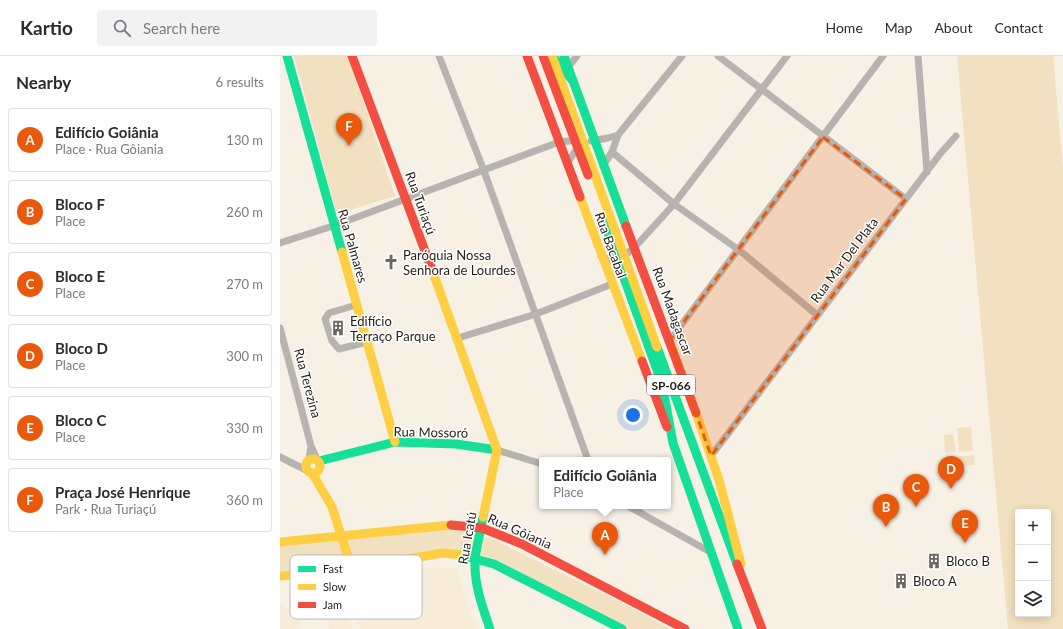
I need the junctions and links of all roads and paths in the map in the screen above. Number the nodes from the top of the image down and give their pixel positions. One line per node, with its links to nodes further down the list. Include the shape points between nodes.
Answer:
1 (287, 56): 31 (street, Rua Palmares)
2 (352, 56): 28 (street, Rua Turiaçú)
3 (439, 56): 26 (street)
4 (527, 56): 21 (street, Rua Bacabal)
5 (542, 56): 22 (street, SP-066)
6 (552, 56): 15 (street); 22 (street, SP-066)
7 (564, 56): 14 (street, Rua Madagascar)
8 (577, 56): 14 (street)
9 (682, 56): 17 (street)
10 (718, 56): 16 (street)
11 (787, 56): 16 (street)
12 (883, 56): 19 (street)
13 (918, 56): 27 (street)
14 (568, 67): 15 (street, Rua Madagascar)
15 (572, 80): 20 (street, Rua Madagascar)
16 (762, 88): 19 (street); 30 (street)
17 (618, 135): 20 (street); 23 (street)
18 (956, 136): 27 (street, Rua Mar Del Plata)
19 (823, 137): 29 (street); 34 (street)
20 (594, 141): 22 (street); 25 (street, Rua Madagascar)
21 (559, 142): 22 (street); 24 (street, Rua Bacabal); 26 (street)
22 (578, 143): 24 (street); 36 (street, SP-066)
23 (612, 152): 25 (street); 30 (street)
24 (567, 164): 35 (street, Rua Bacabal)
25 (603, 166): 33 (street, Rua Madagascar)
26 (484, 171): 28 (street); 39 (street)
27 (927, 172): 29 (street, Rua Mar Del Plata)
28 (406, 198): 31 (street); 42 (street, Rua Turiaçú)
29 (906, 198): 40 (street, Rua Mar Del Plata)
30 (674, 204): 33 (street); 34 (street)
31 (333, 226): 32 (street); 38 (street, Rua Palmares)
32 (280, 243)
33 (635, 247): 36 (street); 43 (street, Rua Madagascar)
34 (739, 250): 40 (street); 43 (street)
35 (601, 256): 36 (street, via 611,260); 37 (street, Rua Bacabal)
36 (621, 257): 46 (street, SP-066, via 662,384); 54 (street, SP-066)
37 (612, 284): 39 (street); 46 (street, Rua Bacabal)
38 (356, 305): 44 (street, Rua Palmares); 44 (street, via 329,313 325,319 332,341 339,349)
39 (536, 314): 42 (street); 50 (street)
40 (817, 315): 48 (street, Rua Mar Del Plata)
41 (280, 328): 52 (street, Rua Terezina, via 311,446)
42 (458, 338): 47 (street, Rua Turiaçú)
43 (670, 340): 48 (street, Rua Madagascar)
44 (367, 342): 45 (street, Rua Palmares)
45 (395, 442): 47 (street, Rua Mossoró, via 456,444); 52 (street, Rua Mossoró)
46 (673, 443): 55 (street, SP-066)
47 (497, 450): 51 (street, Rua Mossoró); 56 (street, Rua Icatú)
48 (711, 456): 65 (street, Rua Madagascar)
49 (280, 457): 52 (street, via 292,464)
50 (587, 457)
51 (539, 463)
52 (313, 465): 57 (street, Rua Terezina)
53 (633, 509): 59 (street)
54 (718, 513): 55 (street); 65 (street, SP-066)
55 (699, 520): 59 (street, SP-066)
56 (482, 528): 57 (street, Rua Gôiania, via 440,525); 62 (street, Rua Icatú); 68 (street, Rua Gôiania, via 522,544)
57 (344, 537): 58 (street, Rua Gôiania); 60 (street, Rua Terezina)
58 (280, 542)
59 (712, 553): 69 (street, SP-066)
60 (348, 555)
61 (422, 557): 62 (street, via 442,553)
62 (475, 558): 66 (street, Rua Icatú, via 474,576 477,593); 67 (street, via 506,570)
63 (290, 575): 64 (street)
64 (280, 576)
65 (744, 580): 70 (street, SP-066)
66 (490, 629)
67 (622, 629)
68 (684, 629)
69 (738, 629)
70 (762, 629)

